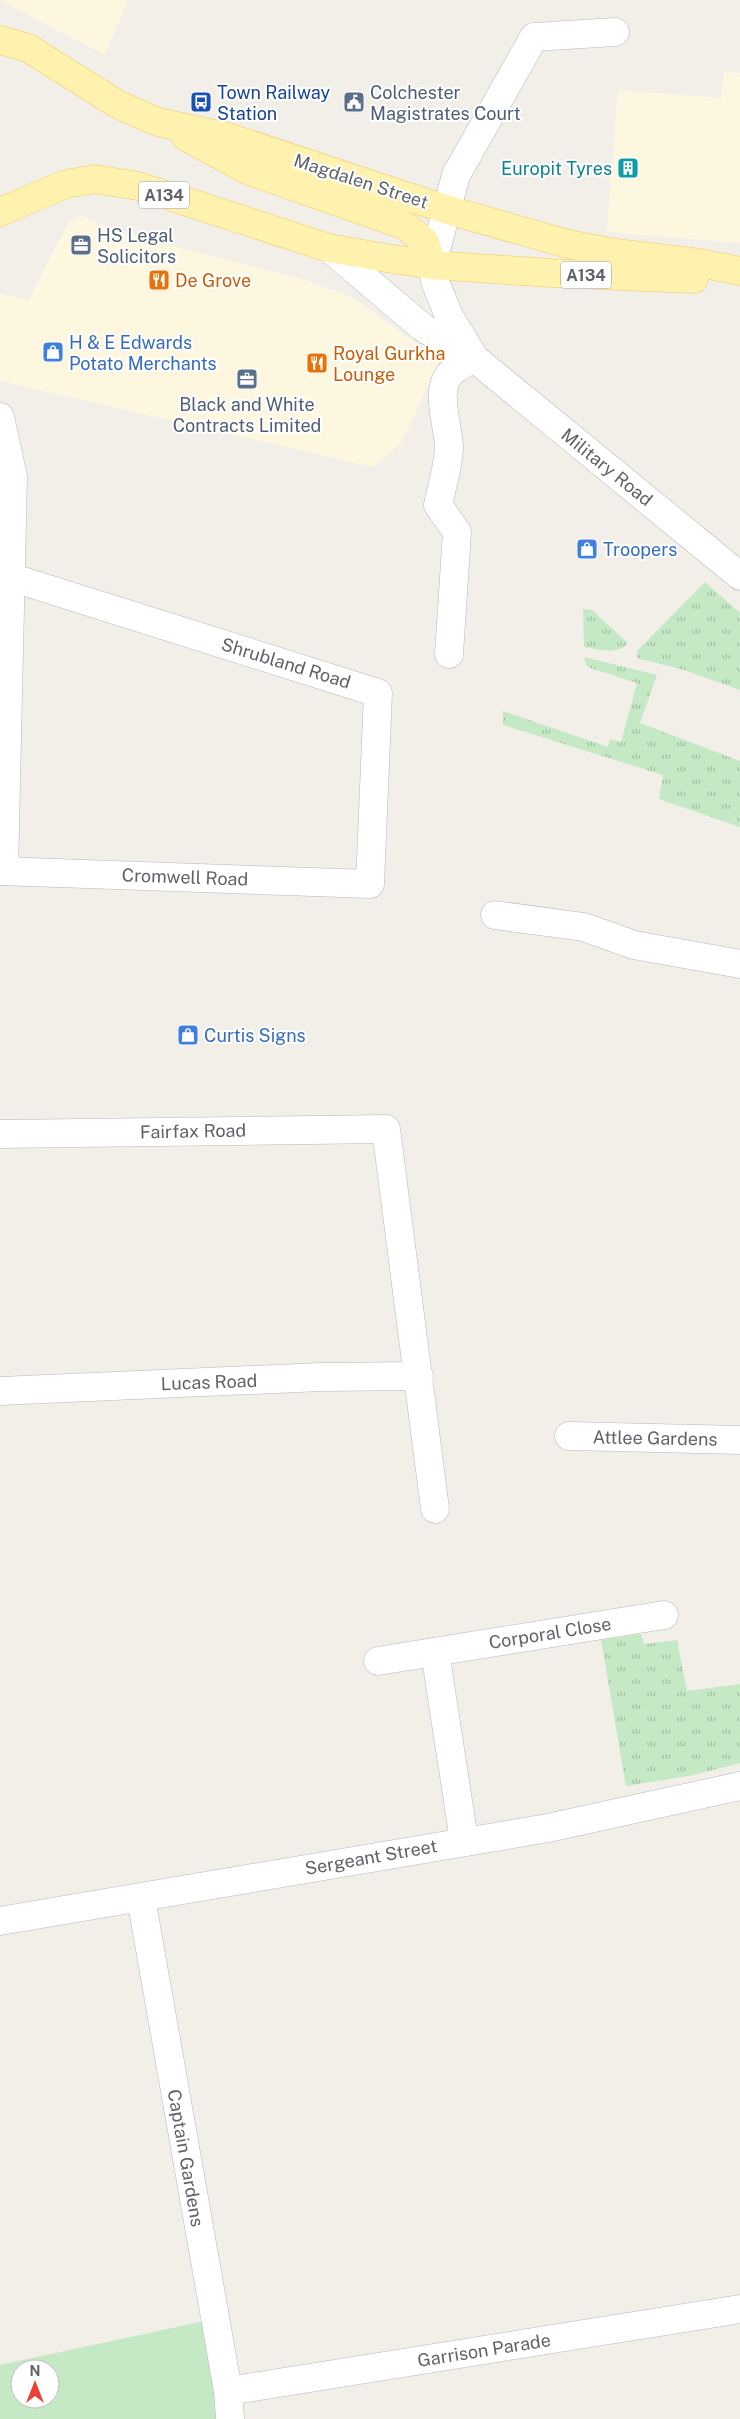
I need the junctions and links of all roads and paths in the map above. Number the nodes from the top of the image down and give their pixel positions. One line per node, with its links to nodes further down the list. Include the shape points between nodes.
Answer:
1 (616, 32): 4 (street, via 534,37 456,175)
2 (0, 40): 3 (main road, Magdalen Street / A134, via 28,48 117,104)
3 (158, 122): 4 (main road, Magdalen Street / A134, via 228,137); 7 (main road, via 249,171 404,225 425,242)
4 (448, 210): 7 (street); 8 (main road, Magdalen Street / A134, via 568,244)
5 (0, 212): 6 (main road, A134, via 66,184 95,180 138,186)
6 (329, 248): 7 (main road, A134); 10 (street, Military Road, via 422,327)
7 (432, 265): 9 (main road, A134); 10 (street, Military Road, via 449,316)
8 (740, 271)
9 (740, 281)
10 (474, 358): 12 (street, Military Road); 14 (street, via 454,370 444,388 449,448 438,505 457,532 458,551)
11 (0, 417): 13 (street, via 12,477)
12 (740, 576)
13 (10, 577): 15 (street); 16 (street, Shrubland Road, via 378,692)
14 (449, 654)
15 (2, 871): 16 (street, Cromwell Road)
16 (370, 884)
17 (496, 915): 18 (street, via 584,927 634,945)
18 (740, 964)
19 (0, 1134): 20 (street, Fairfax Road, via 386,1129)
20 (419, 1376): 21 (street, Lucas Road, via 321,1377); 24 (street)
21 (0, 1391)
22 (569, 1436): 23 (street, Attlee Gardens)
23 (740, 1440)
24 (435, 1509)
25 (664, 1615): 26 (street, Corporal Close)
26 (435, 1652): 27 (street, Corporal Close); 29 (street)
27 (378, 1661)
28 (740, 1786): 29 (street, Sergeant Street, via 548,1828)
29 (464, 1840): 30 (street, Sergeant Street)
30 (141, 1898): 31 (street, Sergeant Street); 33 (street, Captain Gardens)
31 (0, 1921)
32 (740, 2309): 33 (street, Garrison Parade)
33 (228, 2391): 34 (street, Captain Gardens)
34 (230, 2419)

